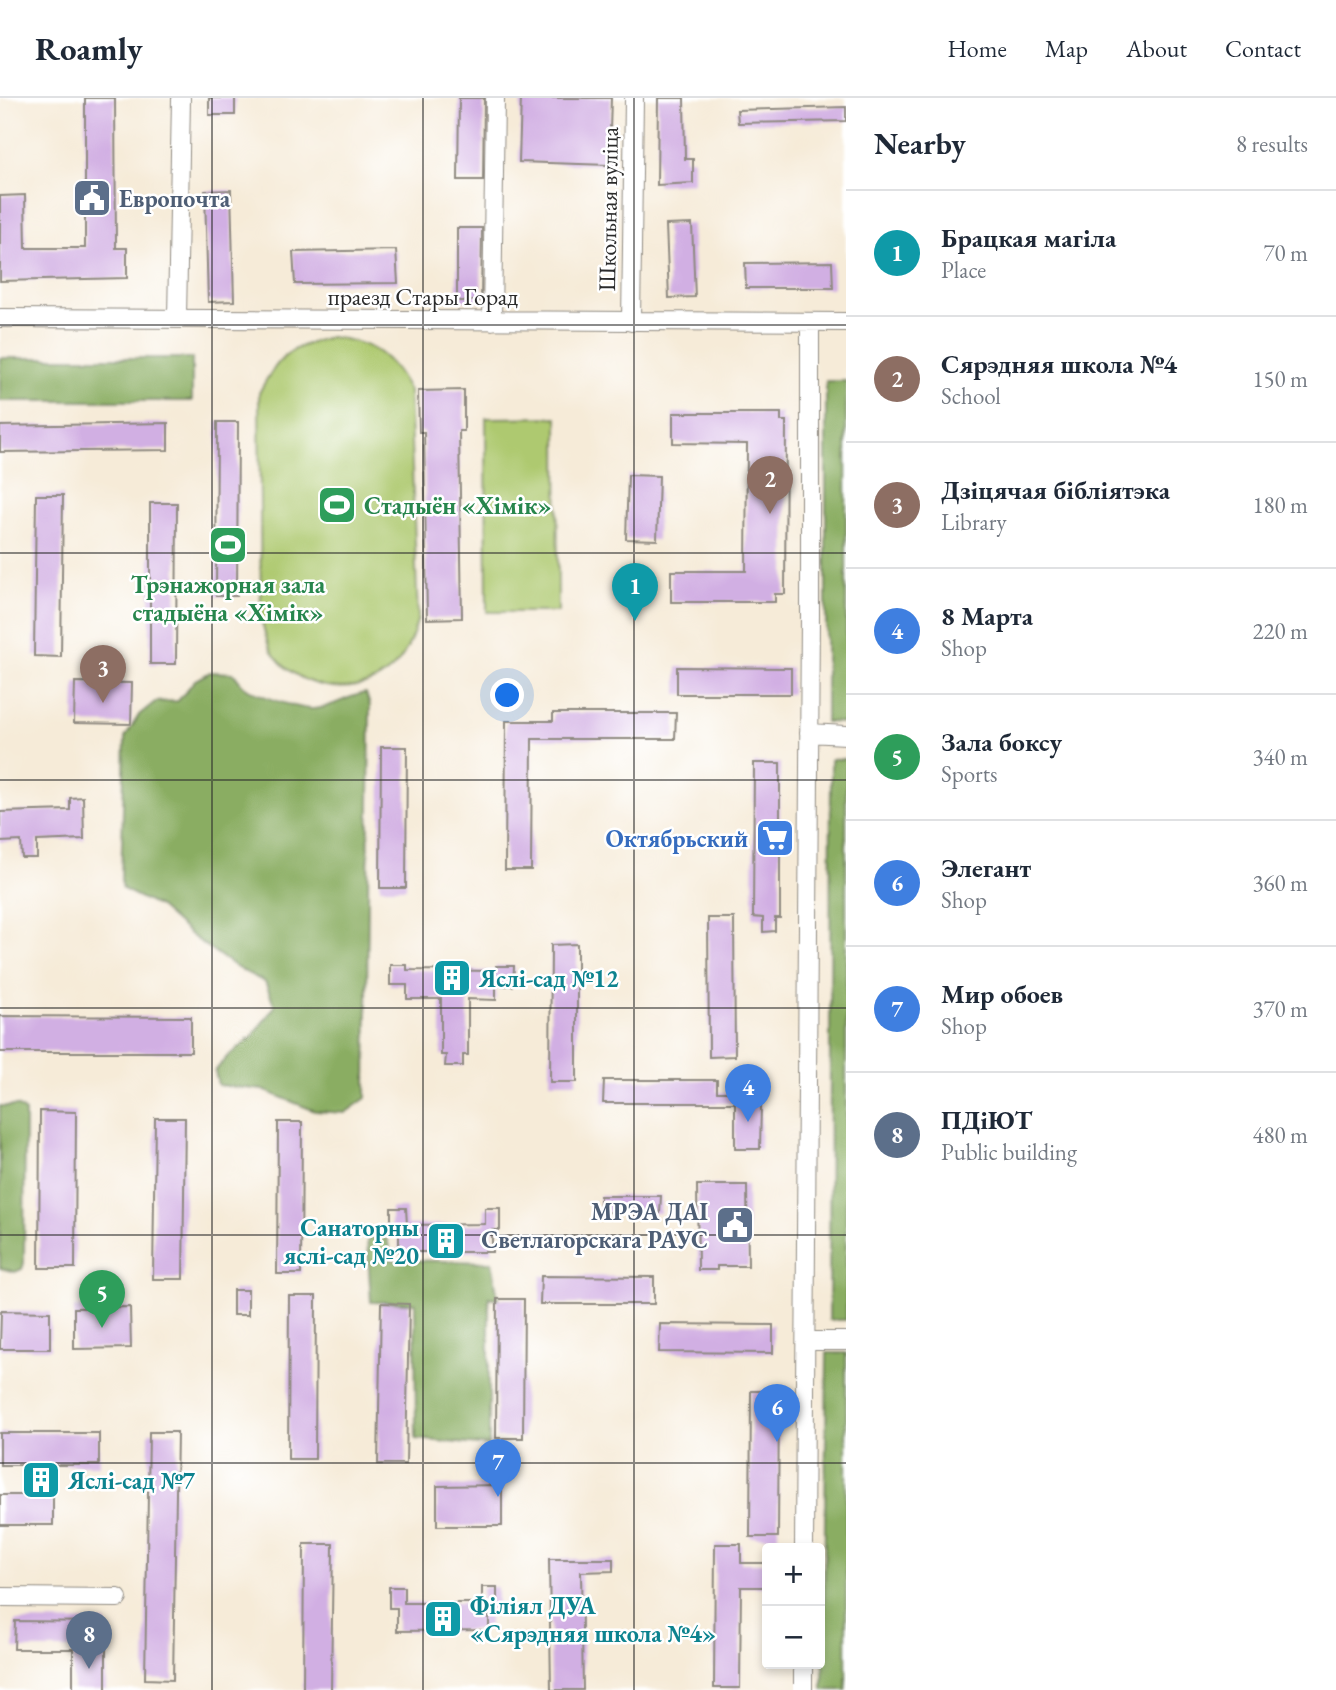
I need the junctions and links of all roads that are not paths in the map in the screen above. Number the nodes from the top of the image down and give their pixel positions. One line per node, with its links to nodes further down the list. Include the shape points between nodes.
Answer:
1 (181, 98): 5 (street)
2 (495, 98): 6 (street)
3 (634, 98): 7 (street, Школьная вуліца)
4 (0, 318): 5 (street, праезд Стары Горад)
5 (177, 319): 6 (street, праезд Стары Горад)
6 (492, 321): 7 (street, праезд Стары Горад)
7 (631, 321): 8 (street, праезд Стары Горад)
8 (810, 322): 9 (street, праезд Стары Горад); 10 (street)
9 (846, 322)
10 (809, 733): 11 (street); 12 (street)
11 (846, 735)
12 (806, 1341): 13 (street); 14 (street)
13 (846, 1341)
14 (804, 1543)
15 (0, 1597): 16 (street)
16 (118, 1598)
17 (803, 1669): 18 (street)
18 (803, 1690)

